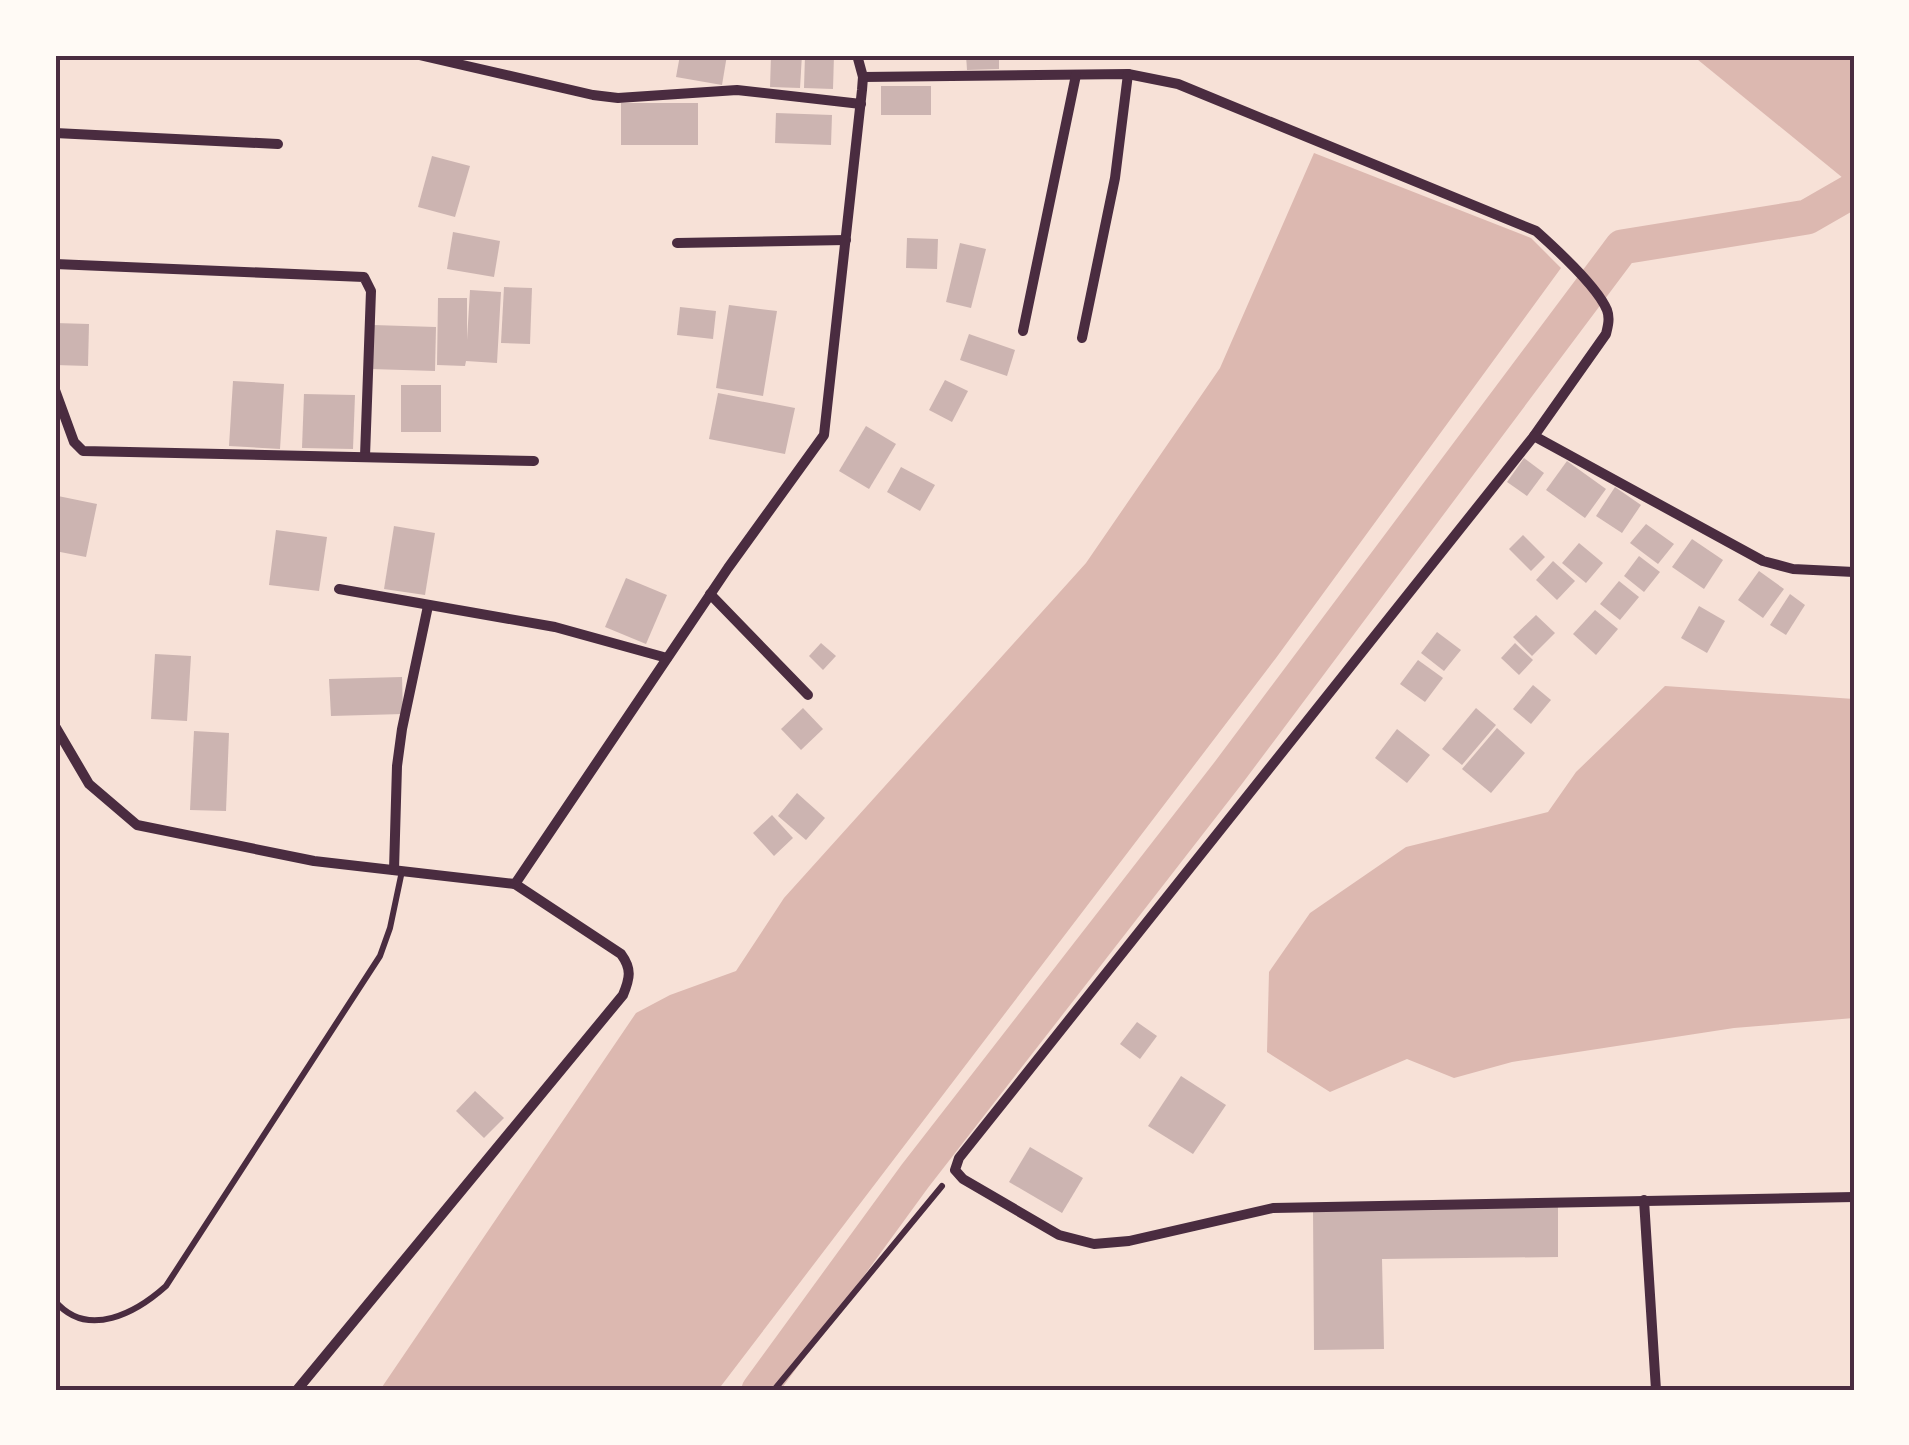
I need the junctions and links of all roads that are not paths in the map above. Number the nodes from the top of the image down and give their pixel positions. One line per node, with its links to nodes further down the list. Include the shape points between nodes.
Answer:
1 (420, 55): 6 (street, via 618,98 737,90)
2 (857, 55): 5 (street)
3 (1128, 74): 4 (street); 13 (street, via 1115,178); 15 (street, via 1178,84 1536,231 1606,308 1609,323)
4 (1076, 75): 5 (street); 12 (street)
5 (863, 77): 6 (street)
6 (861, 104): 9 (street)
7 (55, 133): 8 (street)
8 (278, 144)
9 (846, 240): 10 (street); 20 (street, via 824,435)
10 (676, 243)
11 (55, 264): 16 (street, via 364,277 371,291)
12 (1023, 331)
13 (1082, 338)
14 (55, 390): 16 (street, via 83,451)
15 (1534, 436): 18 (street, via 1764,561); 28 (street, via 958,1158 956,1170 1059,1235 1094,1244 1272,1208)
16 (366, 456): 17 (street)
17 (534, 462)
18 (1854, 572)
19 (338, 589): 21 (street)
20 (710, 594): 22 (street); 23 (street)
21 (428, 606): 22 (street, via 555,627); 25 (street, via 397,766)
22 (667, 658): 26 (street)
23 (808, 695)
24 (55, 726): 25 (street, via 89,784 137,825)
25 (398, 871): 26 (street); 29 (lane, via 380,956 166,1286 118,1319 85,1319)
26 (516, 884): 30 (street, via 621,954 630,979)
27 (1854, 1197): 28 (street)
28 (1644, 1200): 31 (street)
29 (55, 1300)
30 (297, 1390)
31 (1656, 1390)

